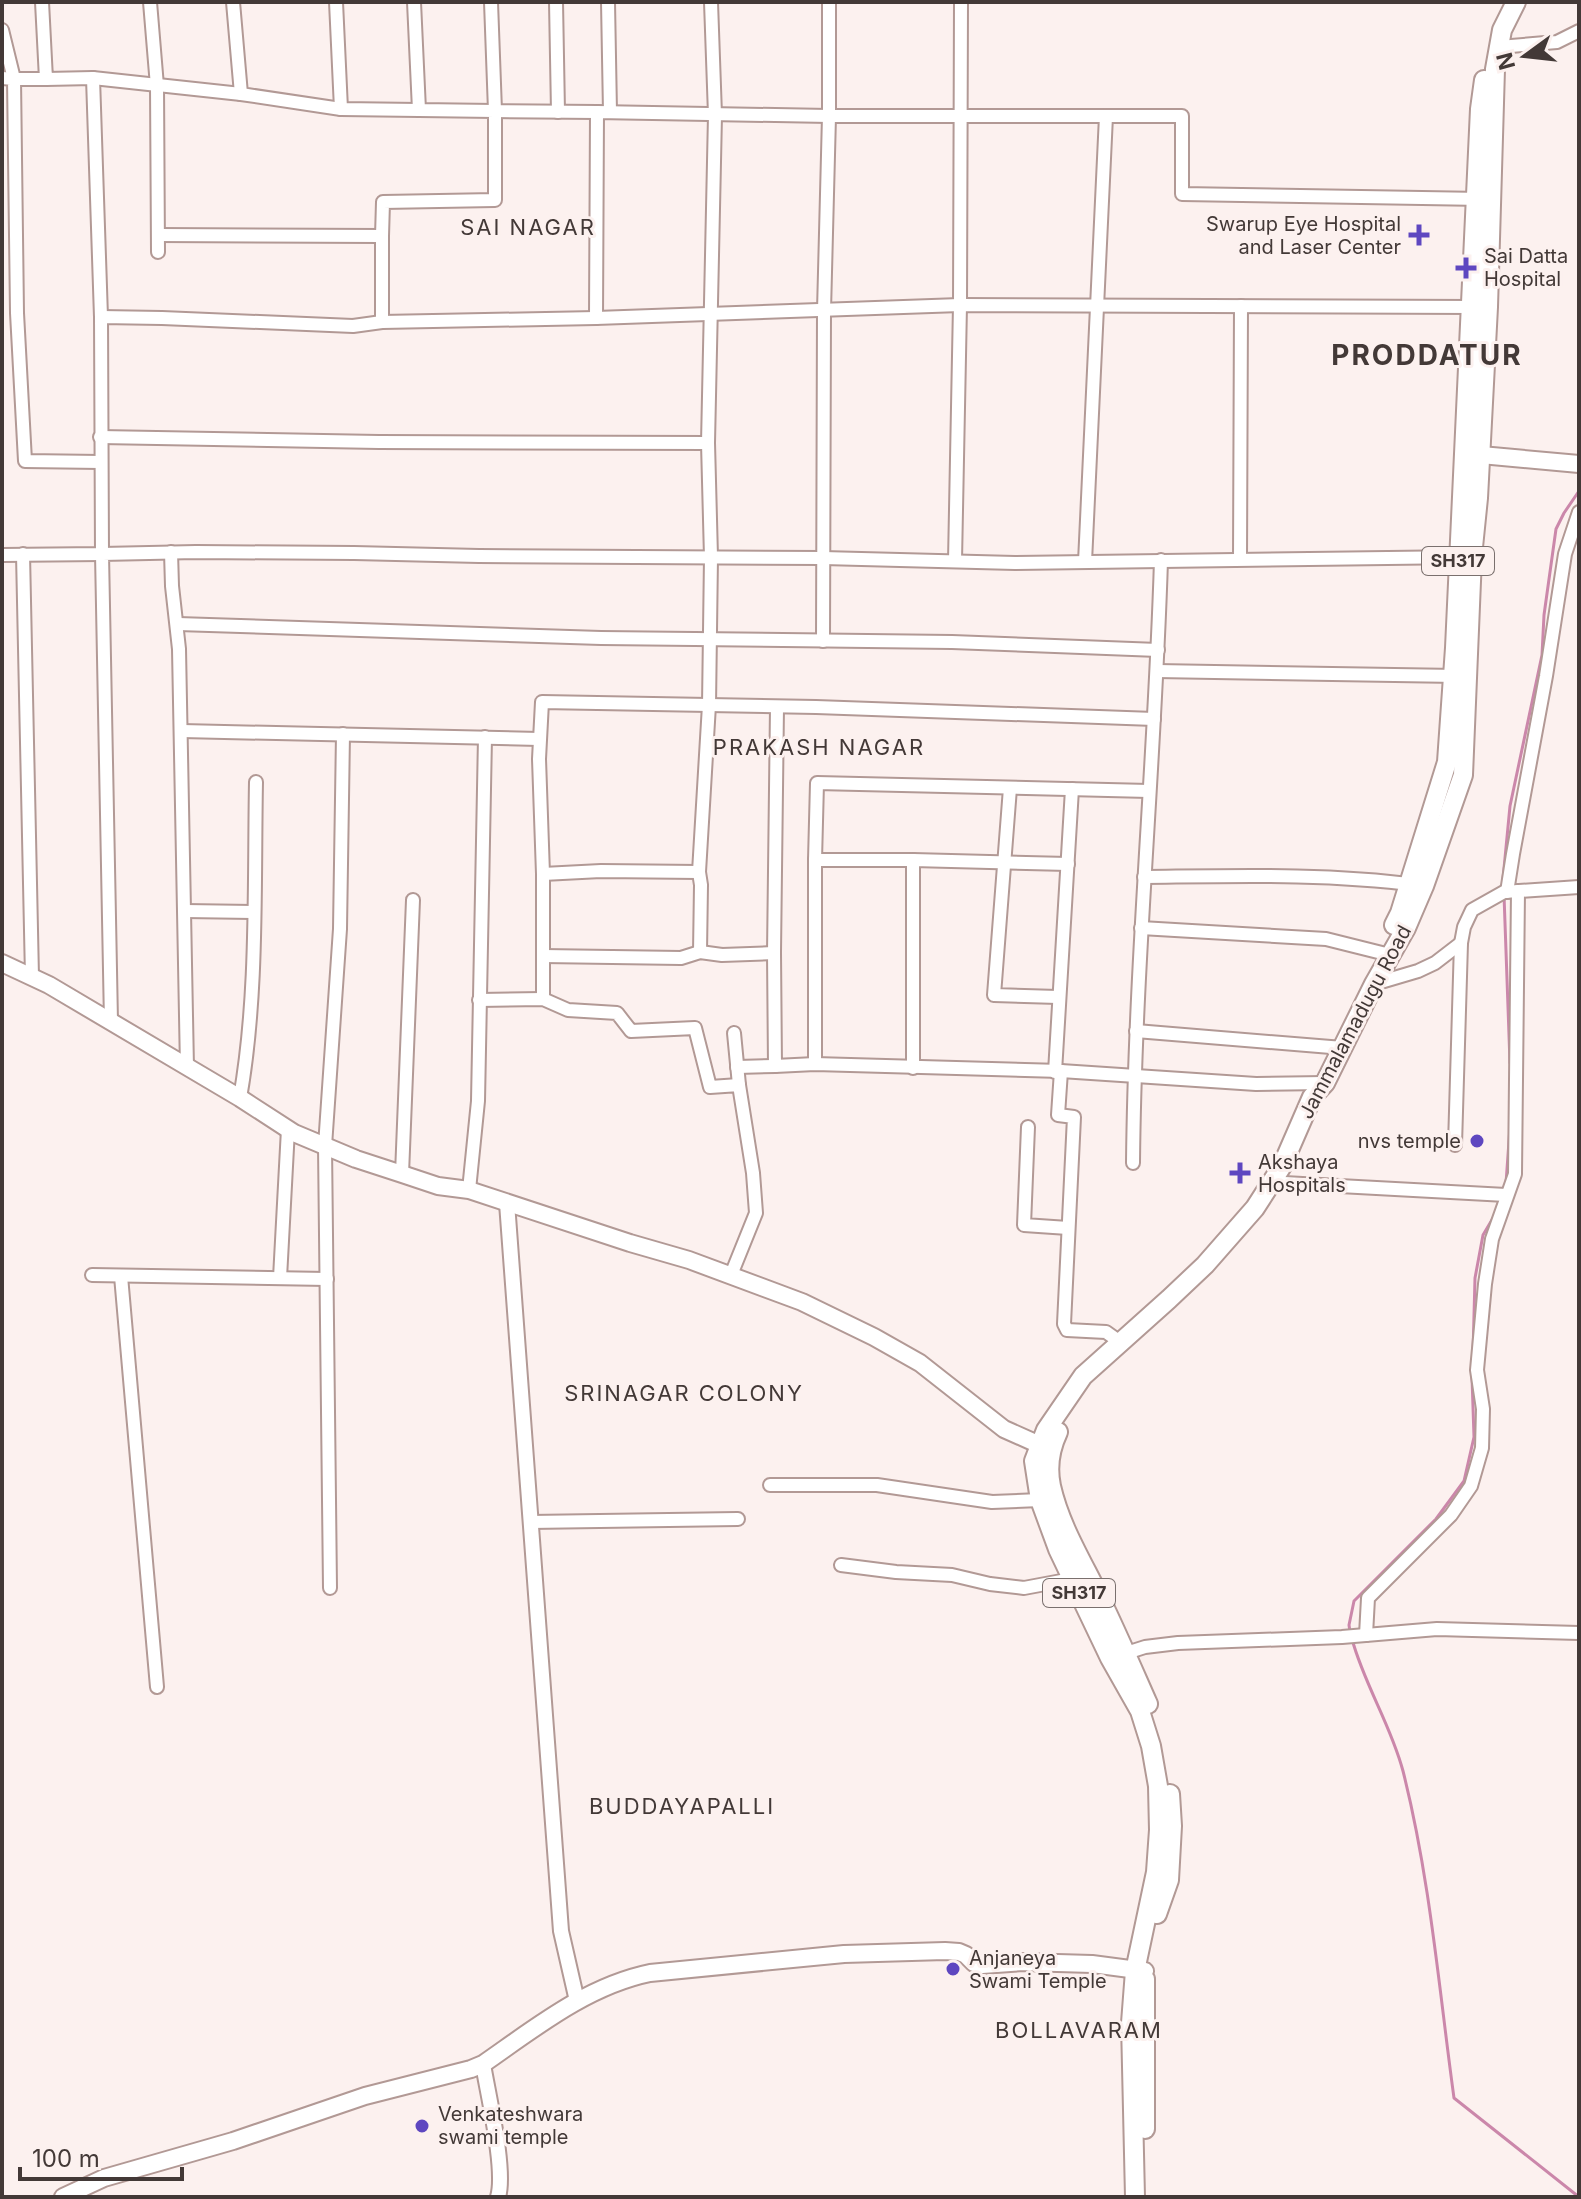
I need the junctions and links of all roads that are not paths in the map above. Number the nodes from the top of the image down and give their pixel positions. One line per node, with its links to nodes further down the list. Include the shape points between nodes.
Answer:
1 (42, 2): 19 (street)
2 (150, 2): 20 (street)
3 (233, 2): 21 (street)
4 (336, 2): 22 (street)
5 (414, 2): 23 (street)
6 (491, 2): 24 (street)
7 (556, 2): 25 (street)
8 (608, 2): 26 (street)
9 (711, 2): 27 (street)
10 (829, 2): 28 (street)
11 (961, 2): 29 (street)
12 (1505, 2): 31 (main road, SH317, via 1490,25 1480,109)
13 (1516, 2): 16 (main road, SH317)
14 (2, 30): 17 (street)
15 (1579, 31): 16 (street, via 1557,42)
16 (1499, 47): 31 (main road, SH317)
17 (8, 78): 19 (street); 47 (street, via 25,461)
18 (93, 78): 19 (street); 20 (street); 41 (street)
19 (46, 79)
20 (157, 86): 21 (street); 32 (street)
21 (241, 94): 22 (street)
22 (341, 109): 23 (street)
23 (419, 110): 24 (street)
24 (495, 111): 25 (street); 33 (street, via 495,200 383,202)
25 (558, 112): 26 (street)
26 (603, 112): 27 (street); 42 (street)
27 (715, 115): 28 (street); 40 (street)
28 (829, 116): 29 (street); 39 (street)
29 (961, 116): 30 (street); 35 (street)
30 (1106, 116): 31 (street, via 1182,116 1182,194); 36 (street)
31 (1483, 199): 38 (main road, SH317)
32 (158, 235): 33 (street); 34 (street)
33 (382, 236): 43 (street)
34 (158, 252)
35 (960, 305): 36 (street); 39 (street); 59 (street)
36 (1096, 306): 37 (street); 60 (street)
37 (1241, 306): 38 (street); 57 (street)
38 (1479, 307): 46 (main road, Jammalamadugu Road / SH317); 55 (main road, SH317)
39 (824, 311): 40 (street); 56 (street)
40 (712, 314): 42 (street); 45 (street)
41 (101, 317): 43 (street, via 353,326); 44 (street)
42 (596, 318): 43 (street)
43 (382, 322)
44 (100, 437): 45 (street); 47 (street)
45 (708, 443): 54 (street)
46 (1481, 455): 48 (main road); 55 (main road, Jammalamadugu Road / SH317)
47 (101, 462): 52 (street)
48 (1579, 464)
49 (1579, 512): 87 (street, via 1565,554 1513,854)
50 (171, 552): 52 (street); 54 (street); 61 (street)
51 (23, 554): 52 (street); 53 (street); 98 (street)
52 (102, 554): 103 (street)
53 (2, 555)
54 (711, 557): 56 (street); 62 (street)
55 (1465, 557): 57 (street); 66 (main road, Jammalamadugu Road / SH317)
56 (823, 558): 59 (street); 63 (street)
57 (1240, 559): 58 (street)
58 (1161, 560): 60 (street); 64 (street)
59 (955, 561): 60 (street)
60 (1085, 562)
61 (178, 624): 62 (street); 70 (street)
62 (710, 640): 63 (street); 67 (street)
63 (823, 641): 64 (street)
64 (1158, 650): 65 (street)
65 (1157, 671): 66 (street); 69 (street)
66 (1460, 676): 85 (main road, Jammalamadugu Road / SH317, via 1463,775)
67 (709, 705): 68 (street); 73 (street, via 542,702); 82 (street)
68 (777, 707): 69 (street); 94 (street)
69 (1154, 719): 77 (street)
70 (182, 731): 71 (street); 89 (street)
71 (343, 734): 72 (street); 120 (street, via 340,929)
72 (485, 737): 73 (street); 102 (street)
73 (539, 739): 83 (street)
74 (256, 782): 90 (street)
75 (1010, 788): 76 (street); 78 (street, via 817,783); 80 (street)
76 (1072, 789): 77 (street); 81 (street)
77 (1149, 791): 84 (street)
78 (815, 860): 79 (street); 107 (street)
79 (913, 860): 80 (street); 111 (street)
80 (1005, 862): 81 (street); 100 (street, via 994,995)
81 (1068, 864): 100 (street)
82 (699, 872): 83 (street); 93 (street)
83 (543, 874): 96 (street)
84 (1144, 877): 85 (street, via 1249,876); 91 (street)
85 (1417, 885): 95 (main road, Jammalamadugu Road / SH317, via 1406,928)
86 (1579, 887): 87 (street)
87 (1512, 892): 92 (street, via 1472,910); 125 (street, via 1515,1174)
88 (413, 900): 122 (street)
89 (185, 911): 90 (street); 110 (street)
90 (253, 912): 116 (street, via 247,1057)
91 (1141, 928): 95 (street, via 1326,939); 104 (street)
92 (1461, 943): 99 (street, via 1427,967); 119 (street)
93 (700, 952): 94 (street); 96 (street, via 681,958)
94 (774, 953): 108 (street)
95 (1384, 954): 99 (main road, Jammalamadugu Road / SH317); 106 (main road, SH317)
96 (543, 956): 101 (street)
97 (3, 969): 98 (main road)
98 (32, 977): 103 (main road)
99 (1374, 984): 106 (main road, Jammalamadugu Road / SH317)
100 (1058, 997): 112 (street)
101 (543, 999): 102 (street); 114 (street, via 568,1010 617,1013 631,1031 695,1028 710,1087)
102 (479, 1000): 124 (street, via 478,1101)
103 (111, 1022): 110 (main road)
104 (1136, 1031): 106 (street); 113 (street)
105 (734, 1033): 109 (street)
106 (1339, 1048): 115 (main road, Jammalamadugu Road / SH317)
107 (815, 1064): 108 (street); 111 (street)
108 (775, 1066): 109 (street)
109 (737, 1067): 114 (street)
110 (187, 1068): 116 (main road)
111 (913, 1068): 112 (street)
112 (1058, 1072): 113 (street); 127 (street, via 1058,1115 1074,1117)
113 (1134, 1076): 115 (street); 121 (street)
114 (739, 1085): 129 (street, via 756,1213)
115 (1319, 1088): 123 (main road, via 1321,1101); 133 (main road, Jammalamadugu Road / SH317, via 1282,1166 1255,1208 1205,1265)
116 (240, 1098): 118 (main road)
117 (1028, 1127): 127 (street, via 1024,1225)
118 (288, 1129): 120 (main road); 131 (street)
119 (1455, 1145)
120 (325, 1146): 122 (main road); 132 (street)
121 (1133, 1163)
122 (402, 1174): 124 (main road)
123 (1284, 1183): 125 (street); 134 (main road, via 1221,1265 1091,1382)
124 (469, 1190): 126 (main road)
125 (1506, 1195): 144 (street, via 1485,1284 1477,1370 1482,1448 1471,1486 1451,1515 1368,1598)
126 (507, 1203): 129 (main road); 138 (street)
127 (1068, 1228): 133 (street, via 1066,1329 1106,1332)
128 (92, 1275): 130 (street)
129 (731, 1275): 134 (main road, via 874,1337 920,1363 1004,1429)
130 (121, 1276): 131 (street); 146 (street)
131 (280, 1278): 132 (street)
132 (327, 1279): 142 (street)
133 (1120, 1342): 134 (main road, Jammalamadugu Road / SH317, via 1083,1376 1056,1413)
134 (1045, 1447): 136 (main road, Jammalamadugu Road / SH317, via 1034,1461); 139 (main road)
135 (770, 1485): 136 (street, via 877,1485 992,1502)
136 (1040, 1500): 139 (main road, Jammalamadugu Road / SH317)
137 (738, 1519): 138 (street)
138 (530, 1522): 148 (street, via 561,1931)
139 (1069, 1556): 141 (main road, Jammalamadugu Road / SH317); 145 (main road, via 1099,1595)
140 (841, 1565): 141 (street, via 1024,1588)
141 (1072, 1579): 145 (main road, Jammalamadugu Road / SH317)
142 (330, 1588)
143 (1579, 1633): 144 (street, via 1437,1629)
144 (1356, 1636): 145 (street, via 1178,1643)
145 (1117, 1655): 147 (main road, via 1155,1717 1164,1804 1169,1880 1148,1929)
146 (157, 1687)
147 (1140, 1971): 148 (main road, via 1092,1964 982,1965 959,1952 945,1951 844,1954 650,1973); 150 (main road)
148 (577, 2001): 149 (main road)
149 (483, 2064): 151 (main road, via 104,2178); 152 (street, via 500,2168)
150 (1141, 2196)
151 (63, 2197)
152 (498, 2197)

